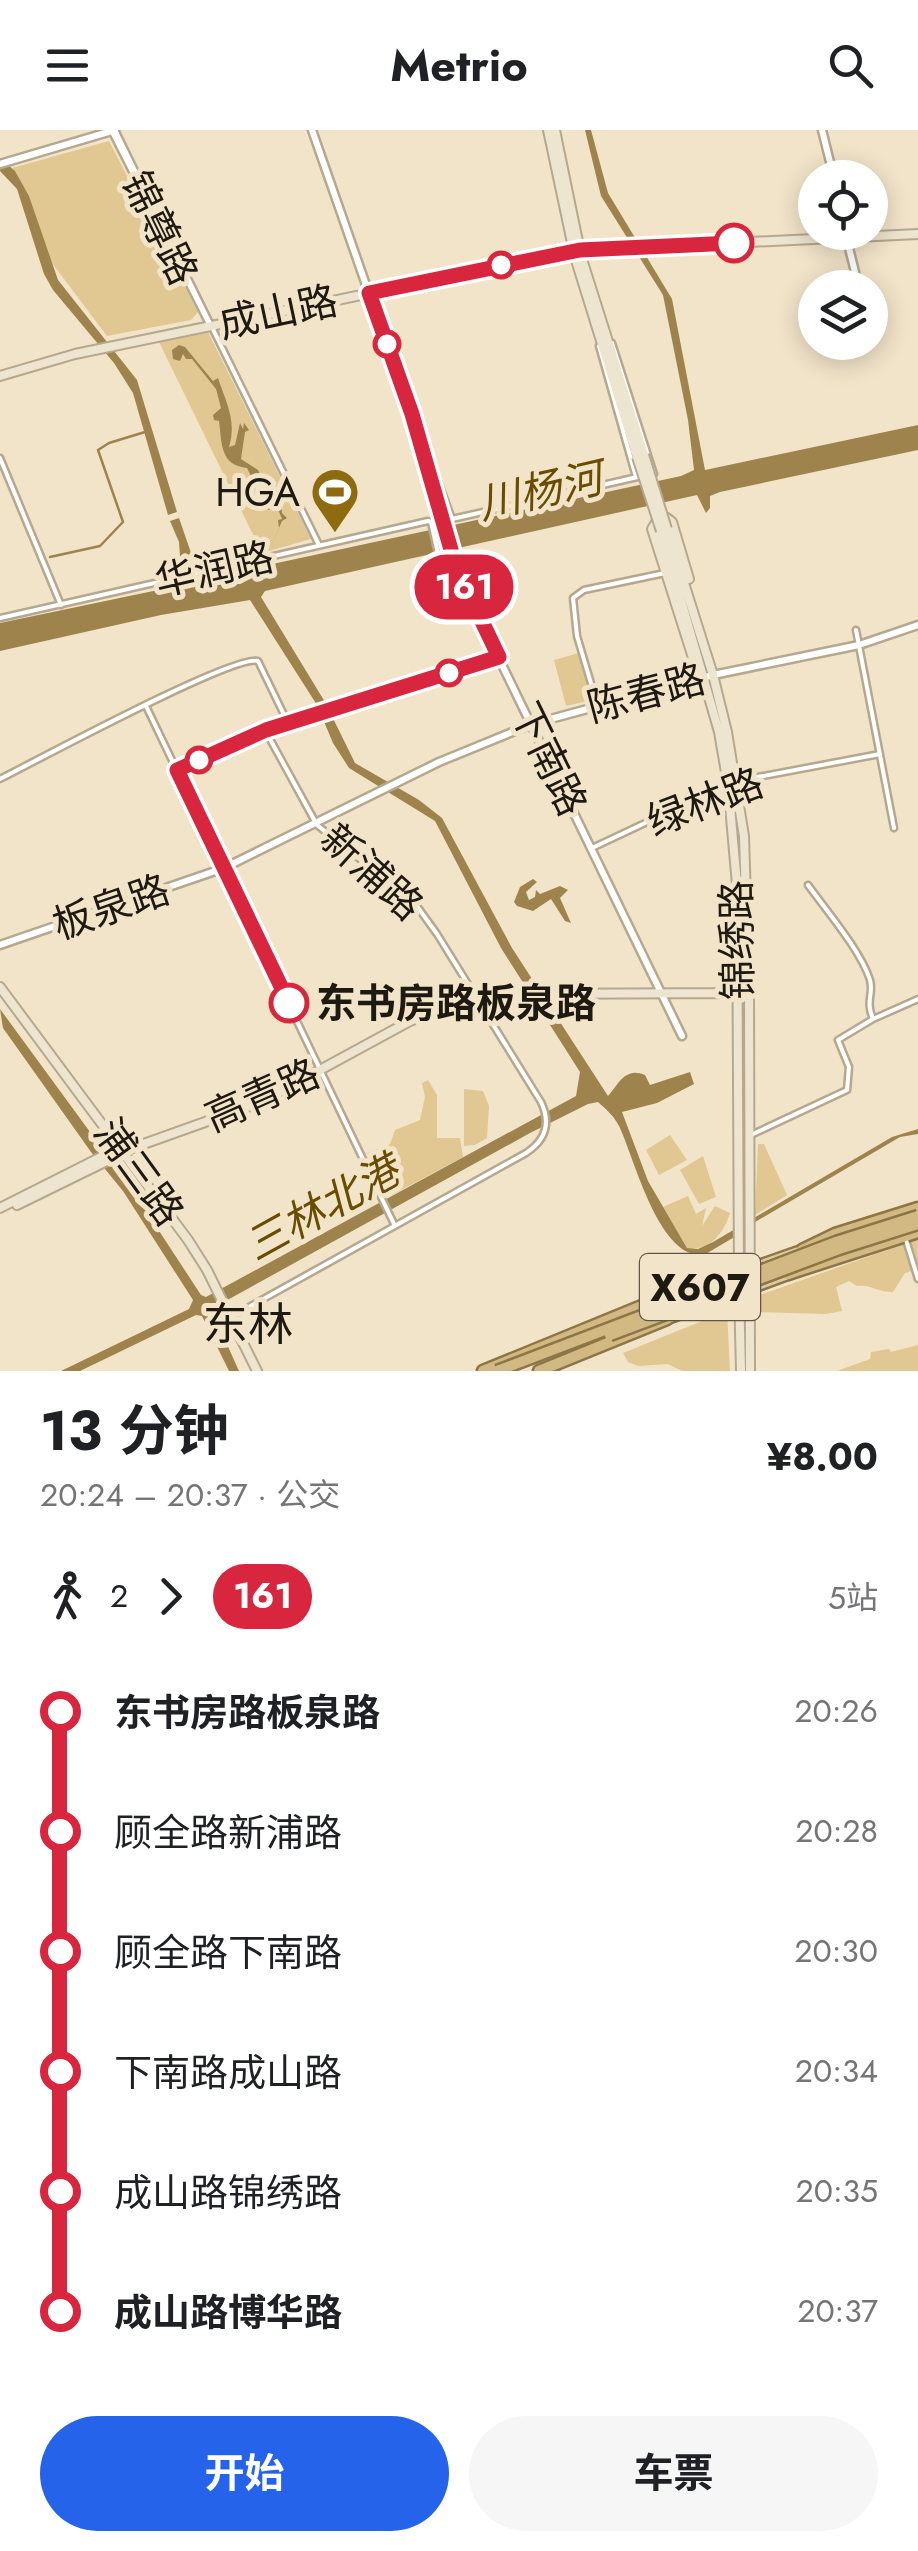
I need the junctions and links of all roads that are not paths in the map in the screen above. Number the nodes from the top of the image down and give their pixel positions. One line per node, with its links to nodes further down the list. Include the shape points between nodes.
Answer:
1 (113, 130): 7 (street); 13 (street, 锦尊路)
2 (312, 130): 12 (street, 下南路)
3 (548, 130): 11 (main road, 锦绣路)
4 (556, 130): 11 (main road, 锦绣路)
5 (820, 130): 6 (street)
6 (828, 160)
7 (3, 163)
8 (918, 232): 9 (main road, 成山路)
9 (888, 233)
10 (798, 237): 11 (main road, 成山路)
11 (576, 249): 12 (main road, 成山路); 14 (main road, 锦绣路)
12 (368, 291): 13 (main road, 成山路); 16 (street, 下南路)
13 (209, 323): 15 (main road, 成山路); 20 (street, 锦尊路)
14 (600, 326): 18 (street); 18 (street, via 614,348 654,474); 19 (main road, 锦绣路, bridge)
15 (0, 374)
16 (413, 420): 18 (street, 下南路, via 452,519); 28 (street, 下南路, via 456,567)
17 (0, 458): 23 (street)
18 (636, 478)
19 (664, 530): 29 (main road, 锦绣路); 30 (main road, 锦绣路)
20 (319, 545): 21 (street, 华润路, via 428,521); 23 (street, 华润路)
21 (439, 558)
22 (665, 573): 29 (main road, 锦绣路, via 652,530 662,518 672,522); 31 (main road, 锦绣路, via 694,661); 33 (street, via 573,598)
23 (61, 605): 24 (street, 华润路)
24 (0, 618)
25 (918, 625): 27 (street, 陈春路)
26 (856, 630): 27 (street)
27 (859, 645): 30 (street, 陈春路); 37 (street)
28 (499, 657): 34 (street); 35 (street, 下南路)
29 (710, 665): 30 (main road, 锦绣路)
30 (710, 676): 31 (street, 陈春路); 40 (main road, 锦绣路)
31 (682, 684): 33 (street, 陈春路)
32 (146, 706): 34 (street, via 252,659); 38 (street); 39 (street)
33 (598, 707): 35 (street, 陈春路)
34 (288, 723): 36 (street)
35 (532, 724): 41 (street, 陈春路); 44 (street, 下南路)
36 (266, 730): 38 (street); 42 (street, 新浦路)
37 (880, 754): 40 (street, 绿林路); 43 (street)
38 (177, 770): 45 (street)
39 (0, 780)
40 (732, 783): 44 (street, 绿林路); 50 (main road, 锦绣路)
41 (384, 790): 42 (street, 板泉路)
42 (317, 824): 45 (street, 板泉路); 51 (street, 新浦路, via 414,902)
43 (894, 828)
44 (592, 848): 49 (street, 下南路)
45 (224, 868): 47 (street, 板泉路); 55 (street)
46 (808, 885): 53 (street, via 870,980)
47 (0, 945)
48 (0, 987): 57 (main road, 浦三路)
49 (661, 993): 50 (main road, 高青路); 51 (main road, 高青路); 54 (street, 下南路)
50 (743, 993): 56 (main road, 锦绣路); 59 (main road, 锦绣路)
51 (477, 998): 55 (main road, 高青路, via 422,1016); 61 (street, 新浦路, via 546,1113 542,1140)
52 (918, 999): 53 (street)
53 (873, 1019): 56 (street, via 838,1040 850,1067 847,1090)
54 (682, 1036)
55 (321, 1071): 57 (main road, 高青路, via 261,1102); 61 (street)
56 (748, 1136): 59 (main road, 锦绣路)
57 (124, 1151): 58 (main road, 高青路); 70 (main road, 浦三路, via 188,1240)
58 (0, 1210)
59 (744, 1210): 65 (main road, 锦绣路)
60 (918, 1212): 64 (main road, X607); 64 (highway); 74 (highway, bridge)
61 (395, 1226): 70 (street)
62 (918, 1230): 63 (street); 66 (main road, X607); 66 (highway); 75 (highway, bridge, via 838,1249)
63 (906, 1239): 66 (street); 67 (street)
64 (802, 1250): 65 (main road, X607)
65 (743, 1272): 68 (main road, X607); 69 (main road, 锦绣路)
66 (788, 1274): 69 (main road, X607)
67 (918, 1279)
68 (702, 1286): 73 (main road, X607); 73 (highway, bridge)
69 (744, 1291): 71 (main road, X607); 78 (main road, 锦绣路); 79 (main road, 锦绣路)
70 (231, 1316): 72 (main road, 浦三路)
71 (667, 1319): 76 (main road, X607); 77 (highway)
72 (257, 1371)
73 (484, 1371)
74 (497, 1371)
75 (515, 1371)
76 (527, 1371)
77 (539, 1371)
78 (741, 1371)
79 (750, 1371)

